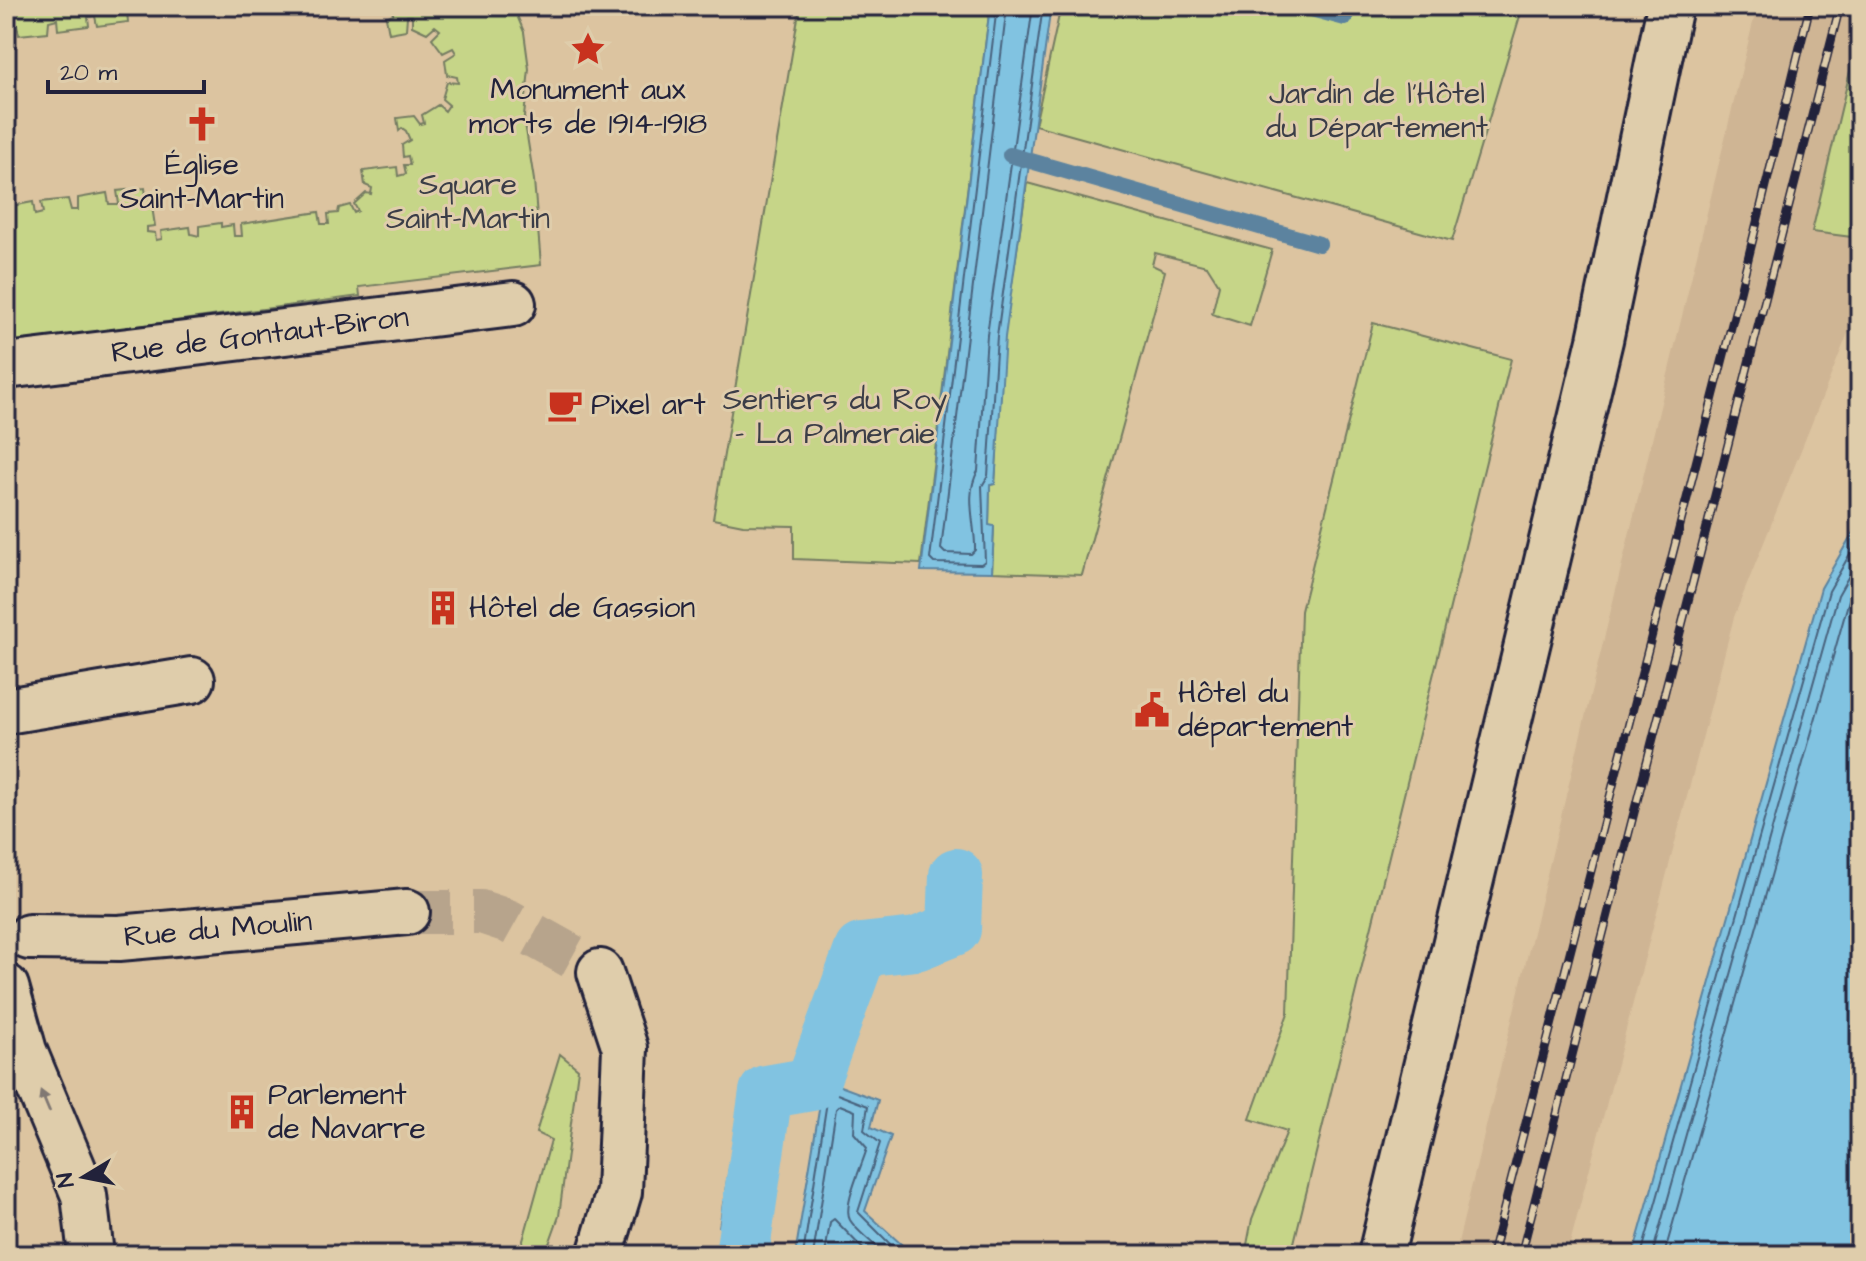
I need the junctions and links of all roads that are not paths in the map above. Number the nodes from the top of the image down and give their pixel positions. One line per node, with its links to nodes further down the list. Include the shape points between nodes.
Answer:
1 (1670, 6): 13 (street, via 1600,340)
2 (513, 304): 3 (street, Rue de Gontaut-Biron)
3 (6, 366)
4 (192, 680): 5 (street)
5 (6, 711)
6 (407, 912): 7 (street, Rue du Moulin, via 119,938)
7 (29, 937)
8 (600, 972): 12 (street, via 625,1048 619,1192)
9 (6, 987): 10 (street)
10 (15, 1055): 11 (street, one-way to 10, via 84,1195)
11 (91, 1255)
12 (600, 1255)
13 (1381, 1255)

